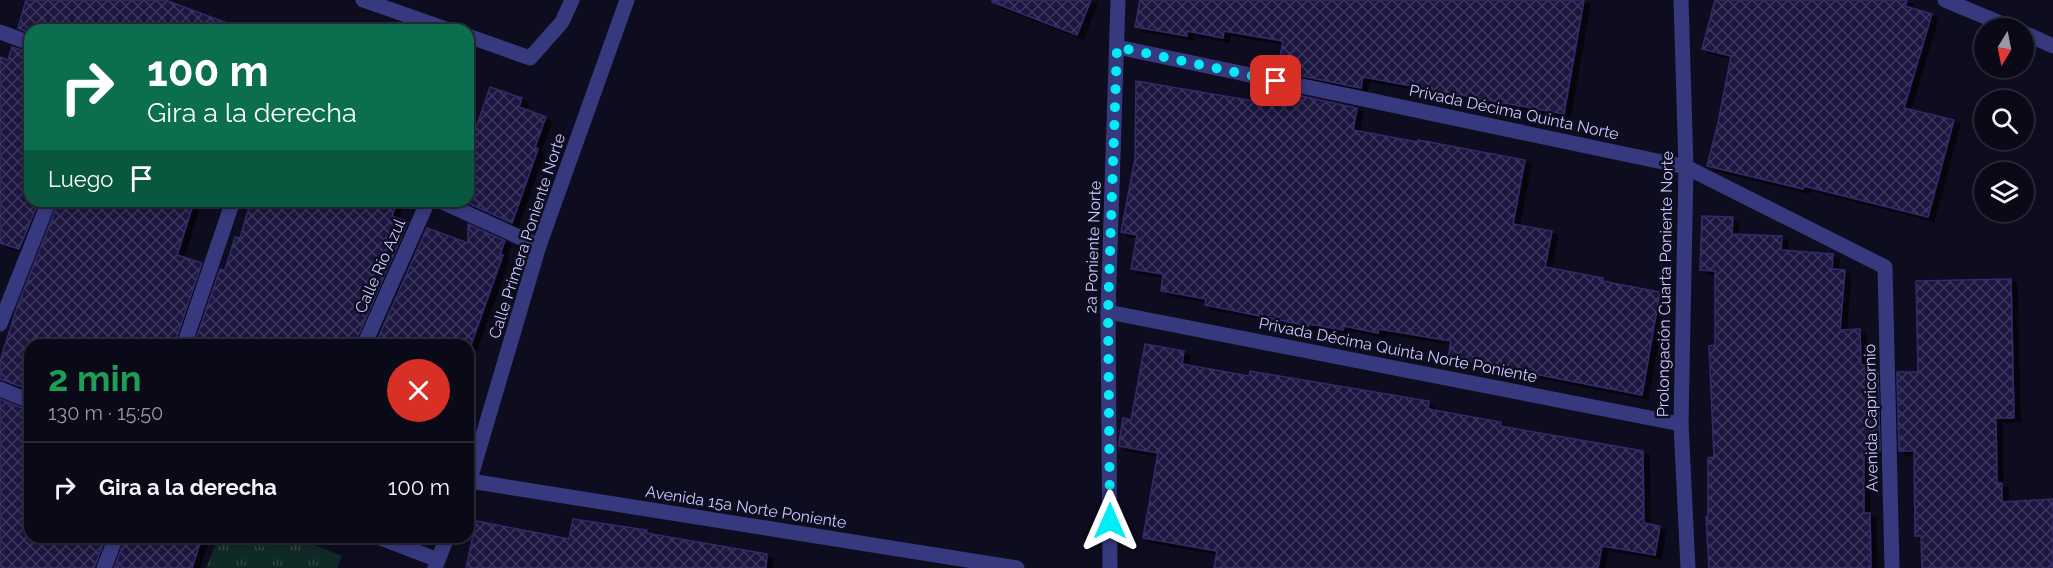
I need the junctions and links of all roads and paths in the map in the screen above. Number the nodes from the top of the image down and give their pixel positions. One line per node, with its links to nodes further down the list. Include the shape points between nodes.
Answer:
1 (363, 0): 8 (street)
2 (572, 0): 11 (street, via 562,22 530,58)
3 (627, 0): 20 (street, Calle Primera Poniente Norte)
4 (1118, 0): 14 (street, 2a Poniente Norte)
5 (1681, 0): 15 (street, Prolongación Cuarta Poniente Norte)
6 (1945, 0): 7 (street)
7 (1988, 18)
8 (433, 24)
9 (0, 32): 12 (street)
10 (2034, 37): 13 (street)
11 (474, 38)
12 (24, 41)
13 (2053, 46)
14 (1117, 47): 15 (street, Privada Décima Quinta Norte); 22 (street, 2a Poniente Norte)
15 (1686, 167): 21 (street, Privada Décima Quinta Norte); 28 (street, Prolongación Cuarta Poniente Norte)
16 (47, 207): 23 (street)
17 (231, 207): 24 (street)
18 (425, 207): 25 (street, Calle Río Azul)
19 (453, 207): 20 (street)
20 (539, 246): 29 (street, Calle Primera Poniente Norte)
21 (1885, 267): 39 (street, Avenida Capricornio)
22 (1108, 312): 28 (street, Privada Décima Quinta Norte Poniente); 37 (street, 2a Poniente Norte)
23 (0, 324)
24 (186, 339)
25 (367, 339)
26 (0, 389): 27 (street)
27 (24, 399)
28 (1681, 424): 38 (street, Prolongación Cuarta Poniente Norte)
29 (474, 466)
30 (474, 484): 36 (street, Avenida 15a Norte Poniente)
31 (114, 543): 35 (street)
32 (391, 543): 34 (street)
33 (445, 543): 34 (street)
34 (437, 564)
35 (104, 568)
36 (1017, 568)
37 (1110, 568)
38 (1688, 568)
39 (1892, 568)

